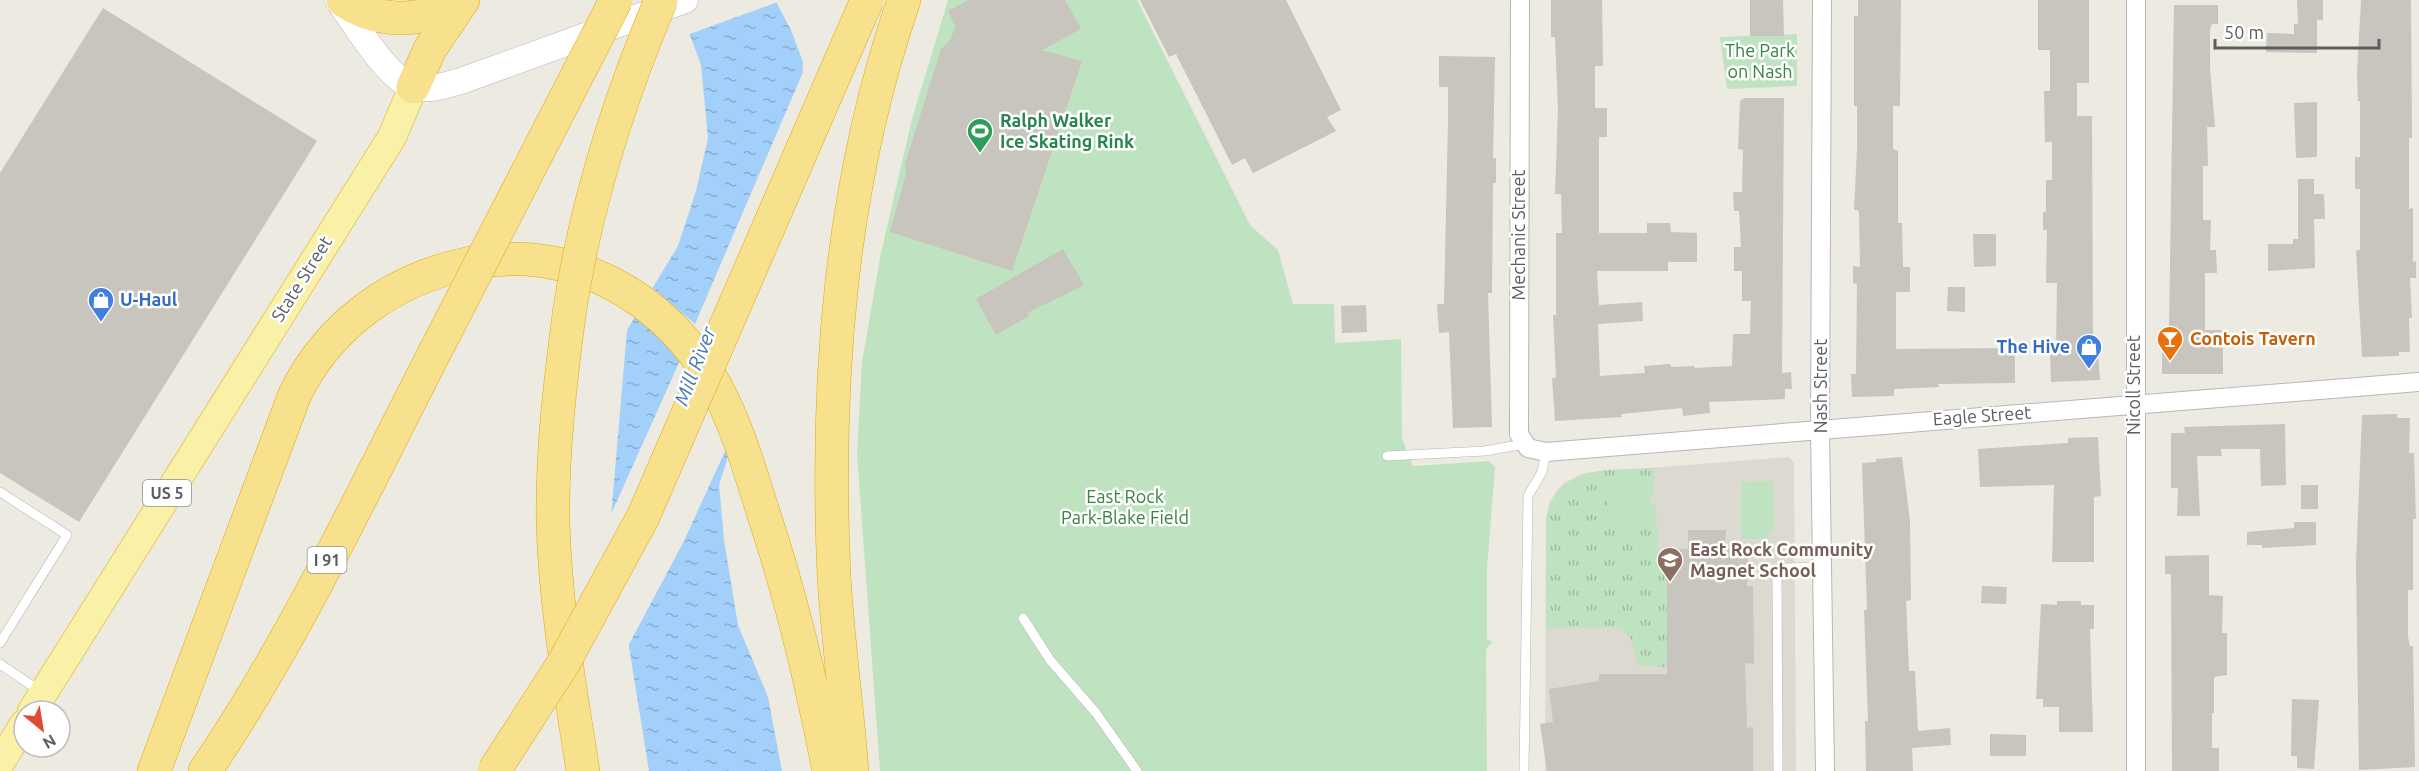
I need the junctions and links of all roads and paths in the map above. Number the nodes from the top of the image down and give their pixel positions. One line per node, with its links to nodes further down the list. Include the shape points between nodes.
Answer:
1 (340, 0): 2 (highway, via 368,13 403,18 432,13); 11 (main road, via 388,68)
2 (456, 0)
3 (463, 0): 11 (highway, via 429,49)
4 (616, 0): 29 (highway, I 91, bridge, via 286,639)
5 (867, 0): 27 (highway, bridge, via 643,517 590,618)
6 (904, 0): 32 (highway, via 879,81 859,170 842,275 833,375 834,577)
7 (1520, 0): 15 (street, Mechanic Street, via 1519,434)
8 (1822, 0): 14 (street, Nash Street)
9 (2136, 0): 13 (street, Nicoll Street)
10 (674, 1): 11 (main road, via 461,81 433,88); 30 (highway, bridge, via 599,171 579,251 569,315 555,434 553,520 560,626)
11 (413, 87): 24 (main road, State Street / US 5, via 392,137)
12 (2419, 382): 13 (street, Eagle Street)
13 (2134, 404): 14 (street, Eagle Street); 37 (street, Nicoll Street)
14 (1821, 429): 16 (street, Eagle Street); 19 (street, Nash Street)
15 (1524, 444): 16 (street); 17 (lane, via 1485,452)
16 (1546, 452): 34 (lane, via 1542,472 1528,496)
17 (1387, 456)
18 (0, 492): 21 (lane, via 67,535)
19 (1822, 567): 35 (lane, via 1786,568 1778,579); 36 (street, Nash Street)
20 (1023, 618): 33 (lane, via 1050,660 1096,713)
21 (0, 643)
22 (0, 664): 23 (lane)
23 (34, 699)
24 (39, 699)
25 (12, 744): 26 (main road)
26 (0, 763)
27 (502, 765)
28 (154, 771): 31 (highway, via 295,394 310,366 328,342 361,312 395,289 470,263 510,259 551,262 586,271 622,288 663,319 702,364 727,408 791,599)
29 (206, 771)
30 (583, 771)
31 (829, 771)
32 (852, 771)
33 (1137, 771)
34 (1524, 771)
35 (1778, 771)
36 (1825, 771)
37 (2136, 771)

